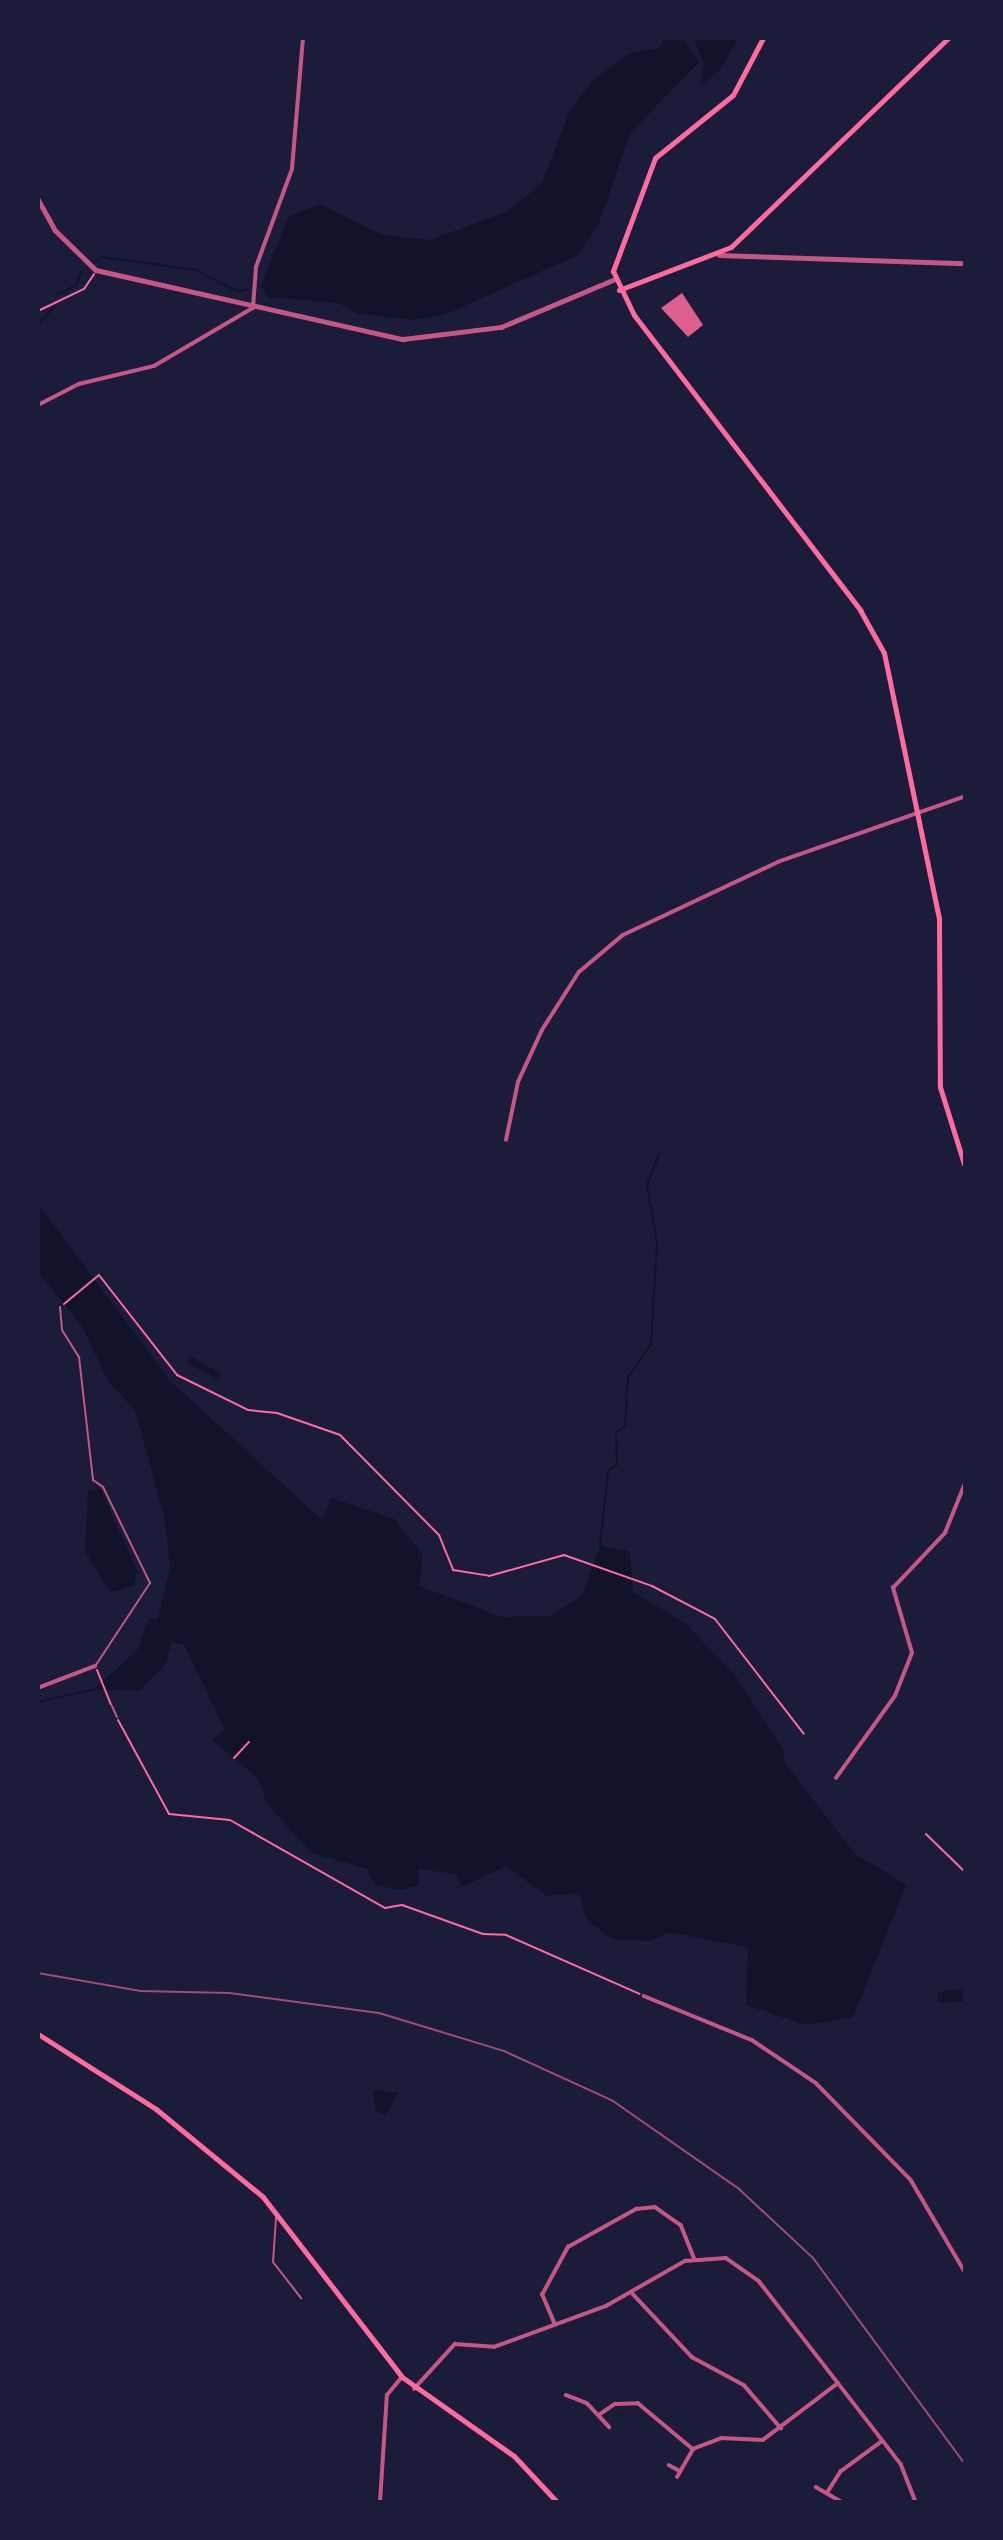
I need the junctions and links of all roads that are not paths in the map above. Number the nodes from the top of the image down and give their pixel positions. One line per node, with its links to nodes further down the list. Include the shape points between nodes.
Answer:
1 (303, 38): 9 (street, via 292,169 256,267)
2 (763, 38): 7 (main road, via 733,95 655,158 614,265)
3 (948, 38): 5 (main road)
4 (38, 199): 9 (street, via 62,239 96,270)
5 (719, 255): 6 (street); 8 (main road)
6 (964, 263)
7 (615, 279): 8 (main road); 9 (street, via 501,327 403,339)
8 (619, 290): 12 (main road, via 873,630 887,666)
9 (256, 302): 10 (street, via 154,366 79,384)
10 (38, 405)
11 (964, 797): 12 (street)
12 (915, 818): 13 (street, via 778,862 623,935 579,972 542,1030 518,1082); 14 (main road, via 940,931 941,1098)
13 (506, 1140)
14 (964, 1164)
15 (60, 1307): 17 (lane, via 62,1329 79,1357 93,1480 103,1487 150,1583)
16 (964, 1486): 21 (street, via 945,1533 893,1588 910,1629 912,1653 895,1696)
17 (96, 1668): 18 (street)
18 (38, 1688)
19 (112, 1706): 20 (lane)
20 (117, 1717)
21 (836, 1778)
22 (644, 1996): 26 (street, via 759,2043 816,2083 911,2180)
23 (38, 2034): 24 (main road, via 156,2109)
24 (279, 2215): 28 (lane, via 272,2222 273,2262); 30 (main road)
25 (694, 2258): 27 (street); 29 (street, via 681,2225 655,2207 636,2209 568,2247 542,2295); 31 (street, via 726,2258 748,2270)
26 (964, 2270)
27 (632, 2292): 29 (street); 36 (street, via 692,2357 744,2385)
28 (301, 2298)
29 (555, 2325): 32 (street, via 494,2347 450,2346)
30 (402, 2377): 32 (main road); 44 (street, via 387,2395)
31 (838, 2383): 36 (street); 37 (street)
32 (414, 2389): 45 (main road, via 514,2456)
33 (566, 2395): 34 (street)
34 (599, 2416): 35 (street); 38 (street, via 615,2404 638,2403)
35 (610, 2427)
36 (781, 2428): 38 (street, via 763,2440 720,2438)
37 (882, 2441): 43 (street, via 840,2472); 47 (street, via 905,2472)
38 (693, 2449): 40 (street)
39 (668, 2465): 40 (street)
40 (680, 2471): 41 (street)
41 (677, 2477)
42 (816, 2487): 43 (street)
43 (827, 2493): 46 (street)
44 (380, 2501)
45 (557, 2501)
46 (842, 2501)
47 (916, 2501)

